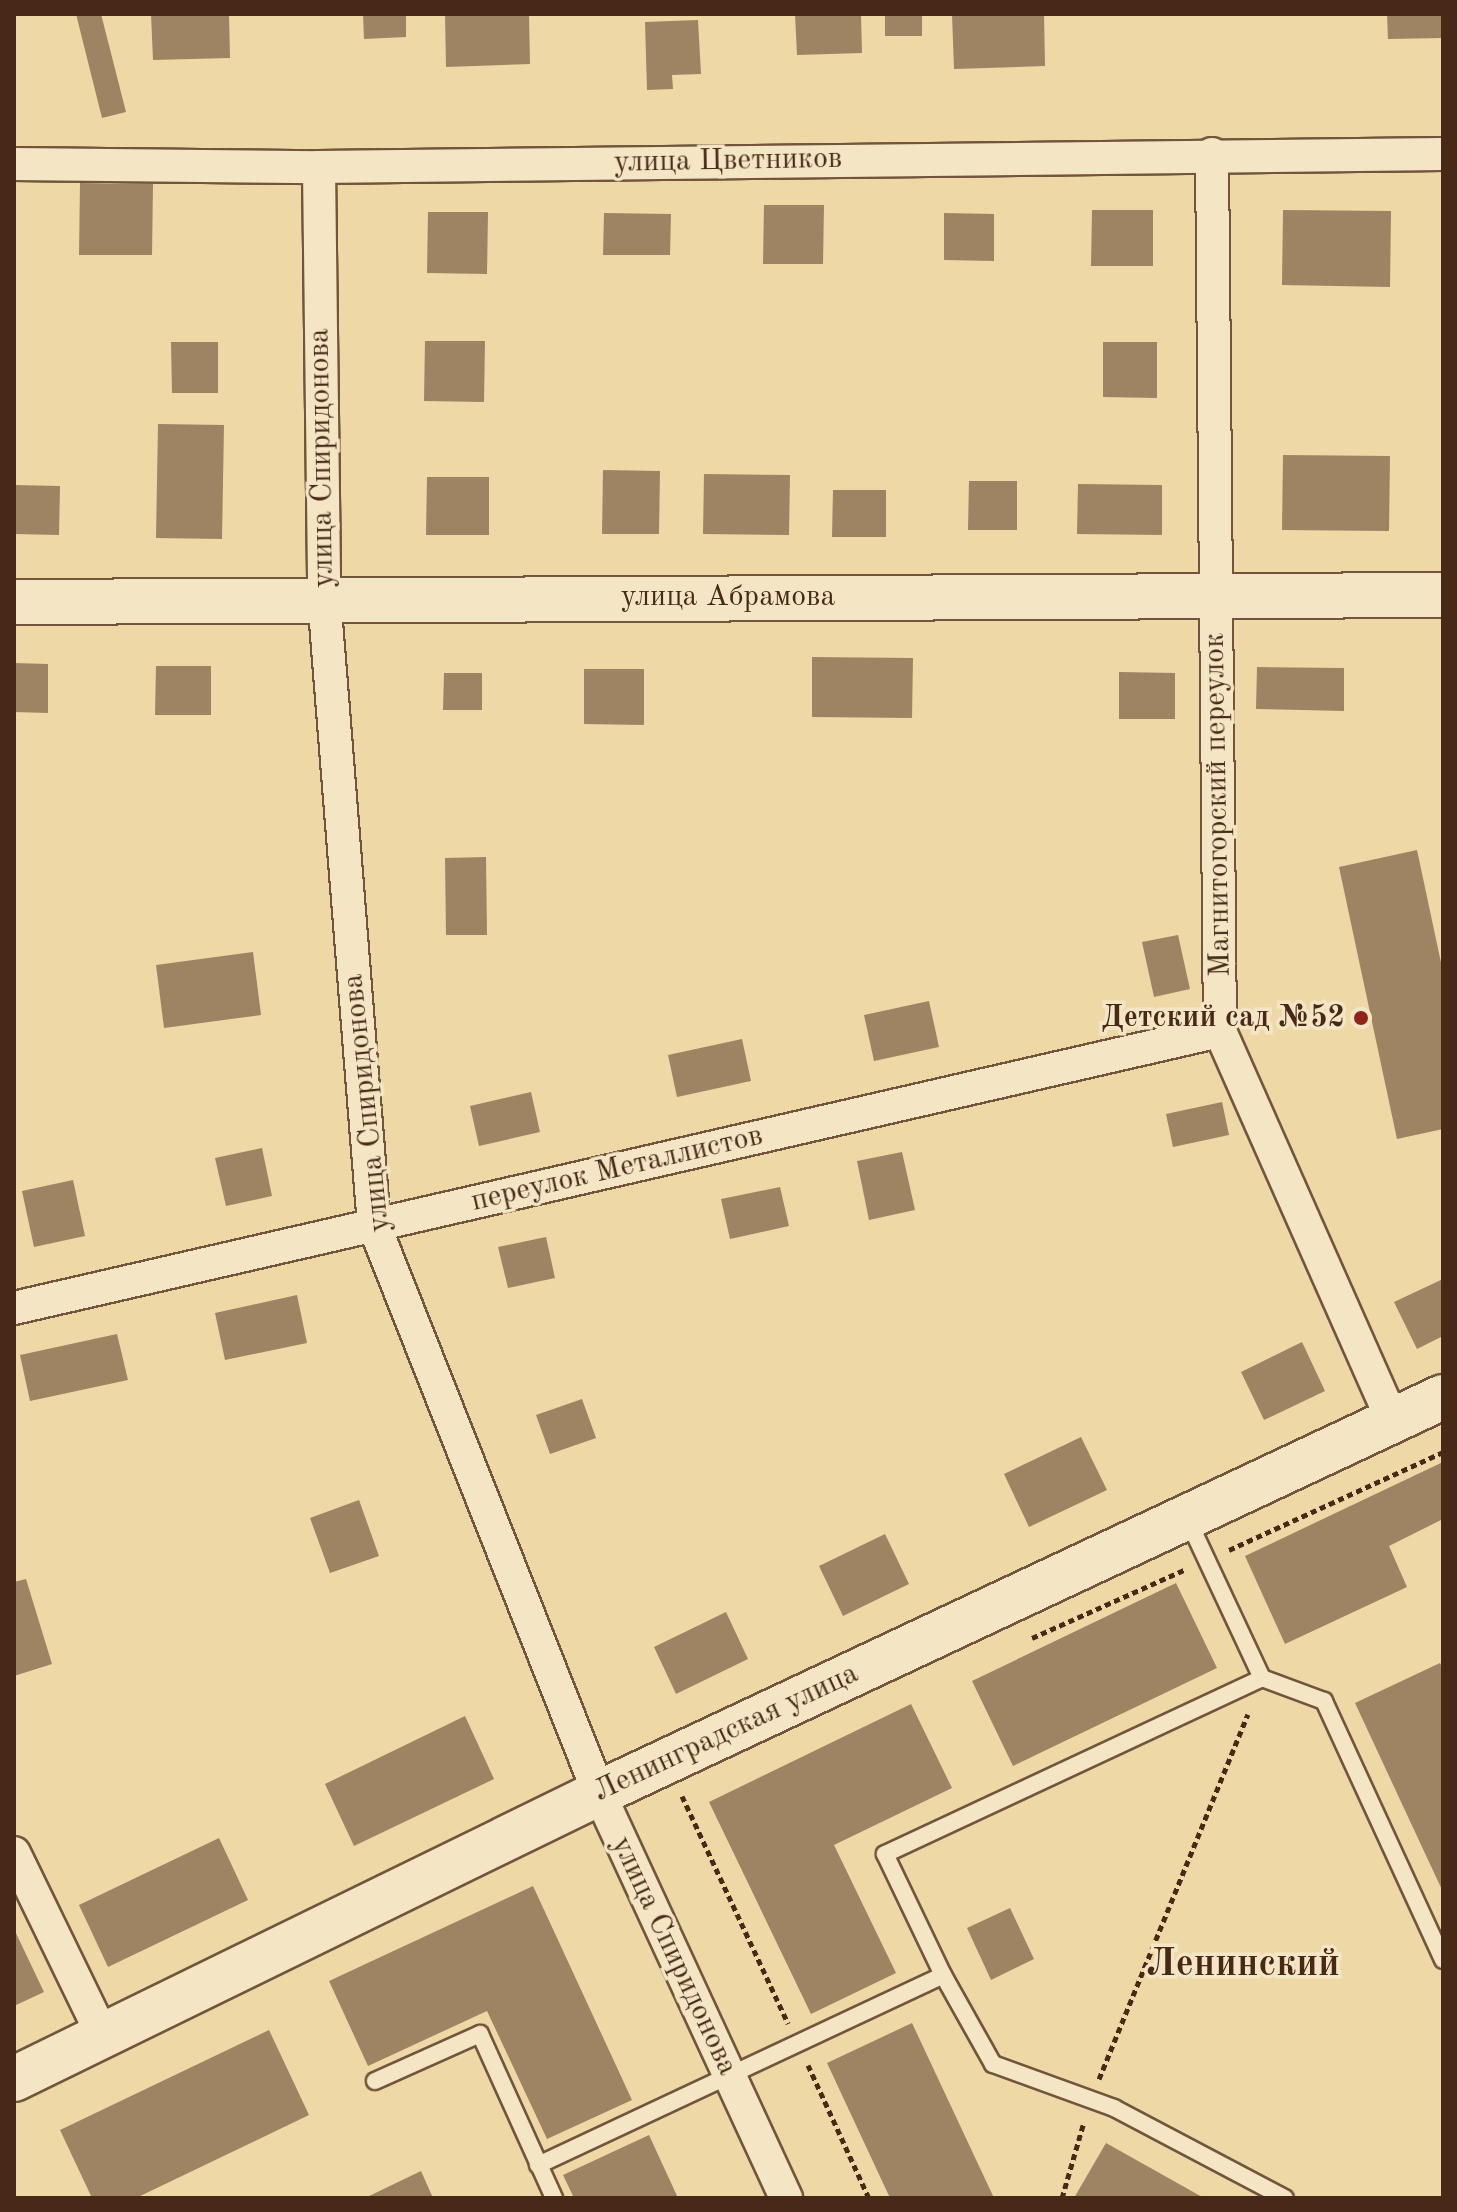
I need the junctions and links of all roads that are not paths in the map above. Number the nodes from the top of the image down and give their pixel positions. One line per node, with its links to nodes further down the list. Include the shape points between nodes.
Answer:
1 (1212, 154): 2 (street, улица Цветников); 4 (street, улица Цветников); 6 (street, Магнитогорский переулок)
2 (1443, 154)
3 (14, 164): 4 (street, улица Цветников)
4 (319, 167): 7 (street, улица Спиридонова)
5 (1443, 595): 6 (street, улица Абрамова)
6 (1216, 596): 7 (street, улица Абрамова); 9 (street, Магнитогорский переулок)
7 (324, 597): 8 (street, улица Абрамова); 10 (street, улица Спиридонова)
8 (14, 602)
9 (1220, 1031): 10 (street, переулок Металлистов); 13 (street, Магнитогорский переулок)
10 (374, 1225): 11 (street, переулок Металлистов); 16 (street, улица Спиридонова)
11 (14, 1308)
12 (1443, 1397): 13 (street, Ленинградская улица)
13 (1392, 1420): 14 (street, Ленинградская улица)
14 (1188, 1519): 15 (lane); 16 (street, Ленинградская улица)
15 (1262, 1678): 18 (lane, via 1324,1701); 19 (lane, via 885,1854)
16 (599, 1793): 20 (street, Ленинградская улица); 21 (street, улица Спиридонова)
17 (14, 1853): 20 (street)
18 (1443, 1960)
19 (943, 1975): 21 (lane); 27 (lane, via 993,2064 1091,2099)
20 (103, 2036): 22 (street, Ленинградская улица)
21 (729, 2077): 24 (lane); 26 (street, улица Спиридонова)
22 (14, 2079)
23 (375, 2081): 24 (lane, via 480,2034)
24 (538, 2165): 25 (lane)
25 (554, 2198)
26 (786, 2198)
27 (1285, 2198)

